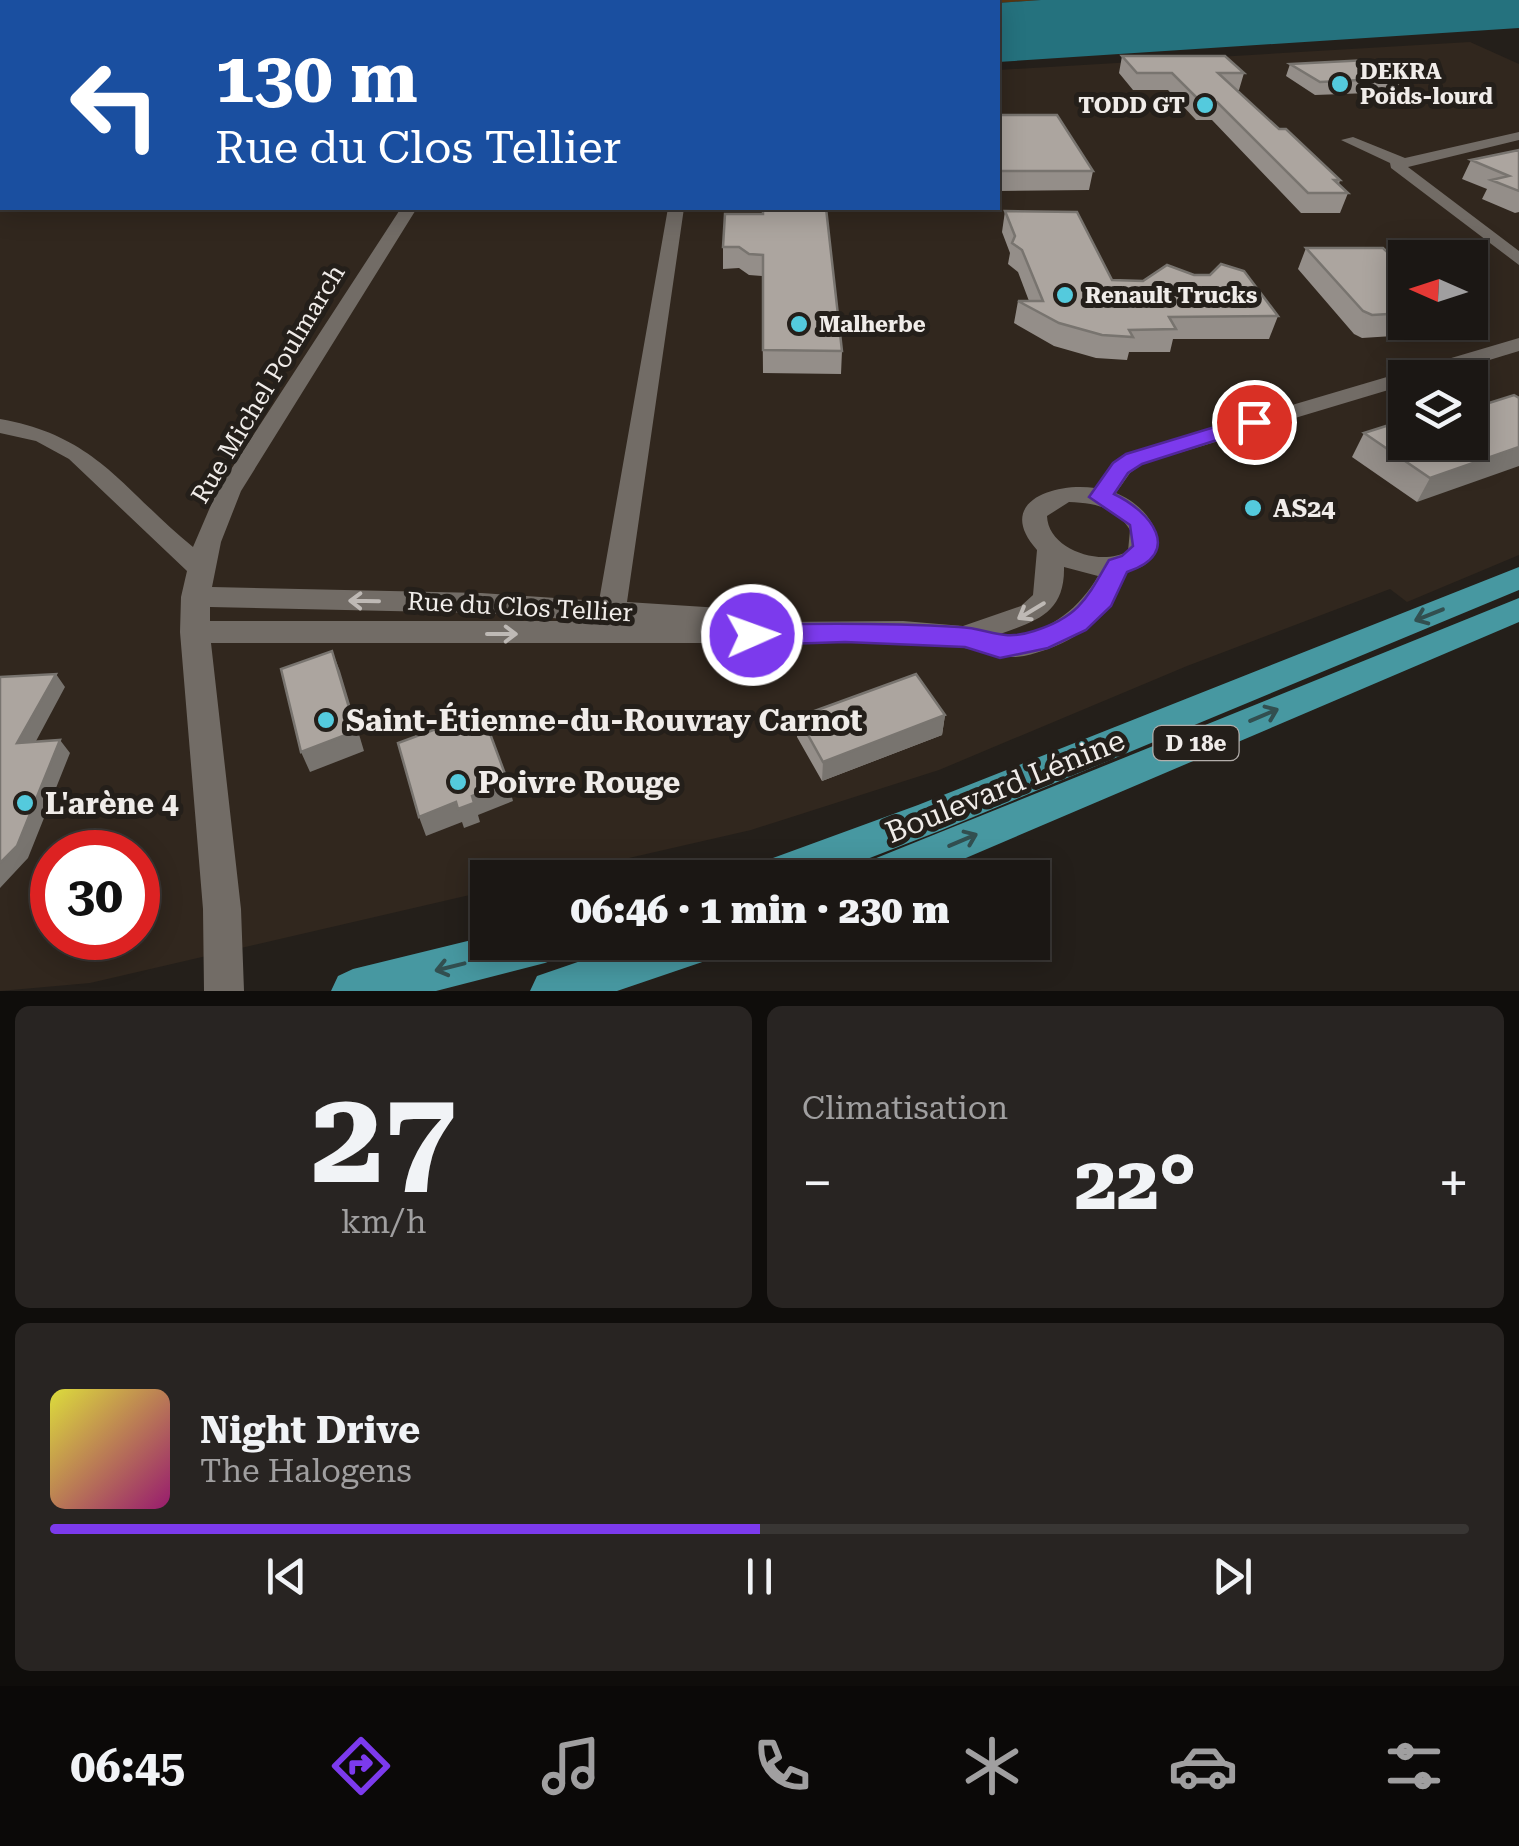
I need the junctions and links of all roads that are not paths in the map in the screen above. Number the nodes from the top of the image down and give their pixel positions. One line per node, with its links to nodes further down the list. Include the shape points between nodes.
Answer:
1 (1519, 136): 3 (street)
2 (1348, 140): 3 (street)
3 (1400, 162): 6 (street, via 1399,170)
4 (408, 210): 12 (street, Rue Michel Poulmarch, via 218,510)
5 (676, 210): 16 (street)
6 (1519, 260)
7 (1519, 344): 9 (street, via 1134,459)
8 (0, 426): 12 (street, via 82,454)
9 (1101, 497): 10 (street, Rue du Clos Tellier, via 1066,494 1040,505 1033,526); 11 (street, Rue du Clos Tellier, via 1130,511 1146,532 1140,555)
10 (1050, 550): 11 (street, via 1084,566); 18 (street, Rue du Clos Tellier, one-way to 18, via 1046,602 1021,619)
11 (1117, 566): 18 (street, Rue du Clos Tellier, via 1102,600 1064,629 1000,648)
12 (201, 568): 14 (street, Rue Michel Poulmarch)
13 (1519, 578): 19 (main road, Boulevard Lénine / D 18e, one-way to 19)
14 (195, 597): 16 (street, Rue du Clos Tellier, one-way to 14, via 482,603); 17 (street, Rue Michel Poulmarch)
15 (1519, 609): 20 (main road, Boulevard Lénine / D 18e, one-way to 15)
16 (610, 623): 17 (street, Rue du Clos Tellier, one-way to 16); 18 (street, Rue du Clos Tellier)
17 (195, 632): 23 (street, Rue Michel Poulmarch)
18 (966, 637)
19 (816, 860)
20 (917, 860)
21 (475, 960): 24 (main road, one-way to 24)
22 (647, 960): 25 (main road)
23 (224, 991)
24 (354, 991)
25 (552, 991)

